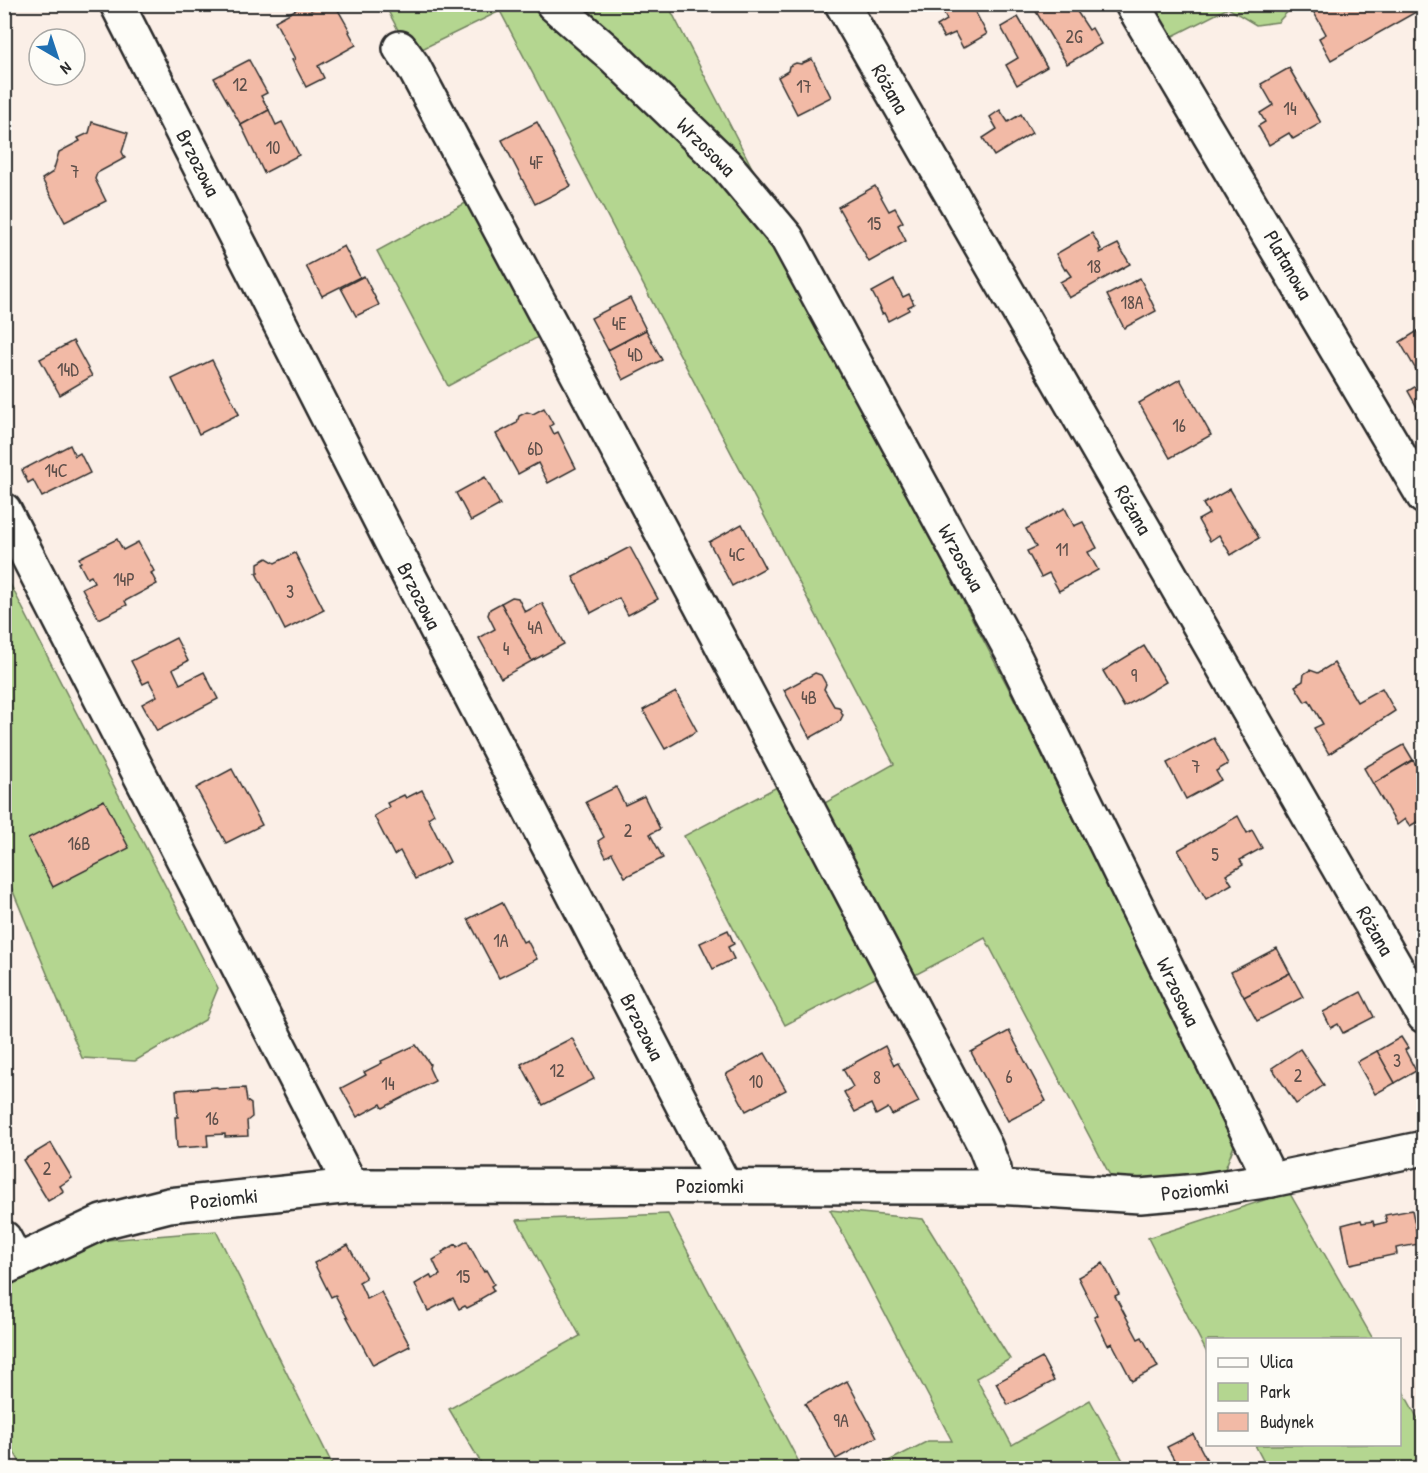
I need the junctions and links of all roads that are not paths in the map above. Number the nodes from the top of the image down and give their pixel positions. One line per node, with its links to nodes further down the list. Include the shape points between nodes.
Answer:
1 (117, 4): 11 (street, Brzozowa)
2 (553, 4): 10 (street, Wrzosowa, via 726,165 787,238 1012,652)
3 (842, 4): 8 (street, Różana)
4 (1132, 4): 6 (street, Platanowa)
5 (400, 48): 13 (street, via 711,624 986,1146)
6 (1424, 497)
7 (4, 510): 12 (street)
8 (1424, 1016)
9 (1424, 1148): 10 (street, Poziomki)
10 (1271, 1180): 13 (street, Poziomki, via 1140,1196)
11 (724, 1185): 12 (street, Poziomki); 13 (street, Poziomki)
12 (351, 1186): 14 (street, Poziomki, via 169,1205 102,1222)
13 (996, 1187)
14 (9, 1256)

